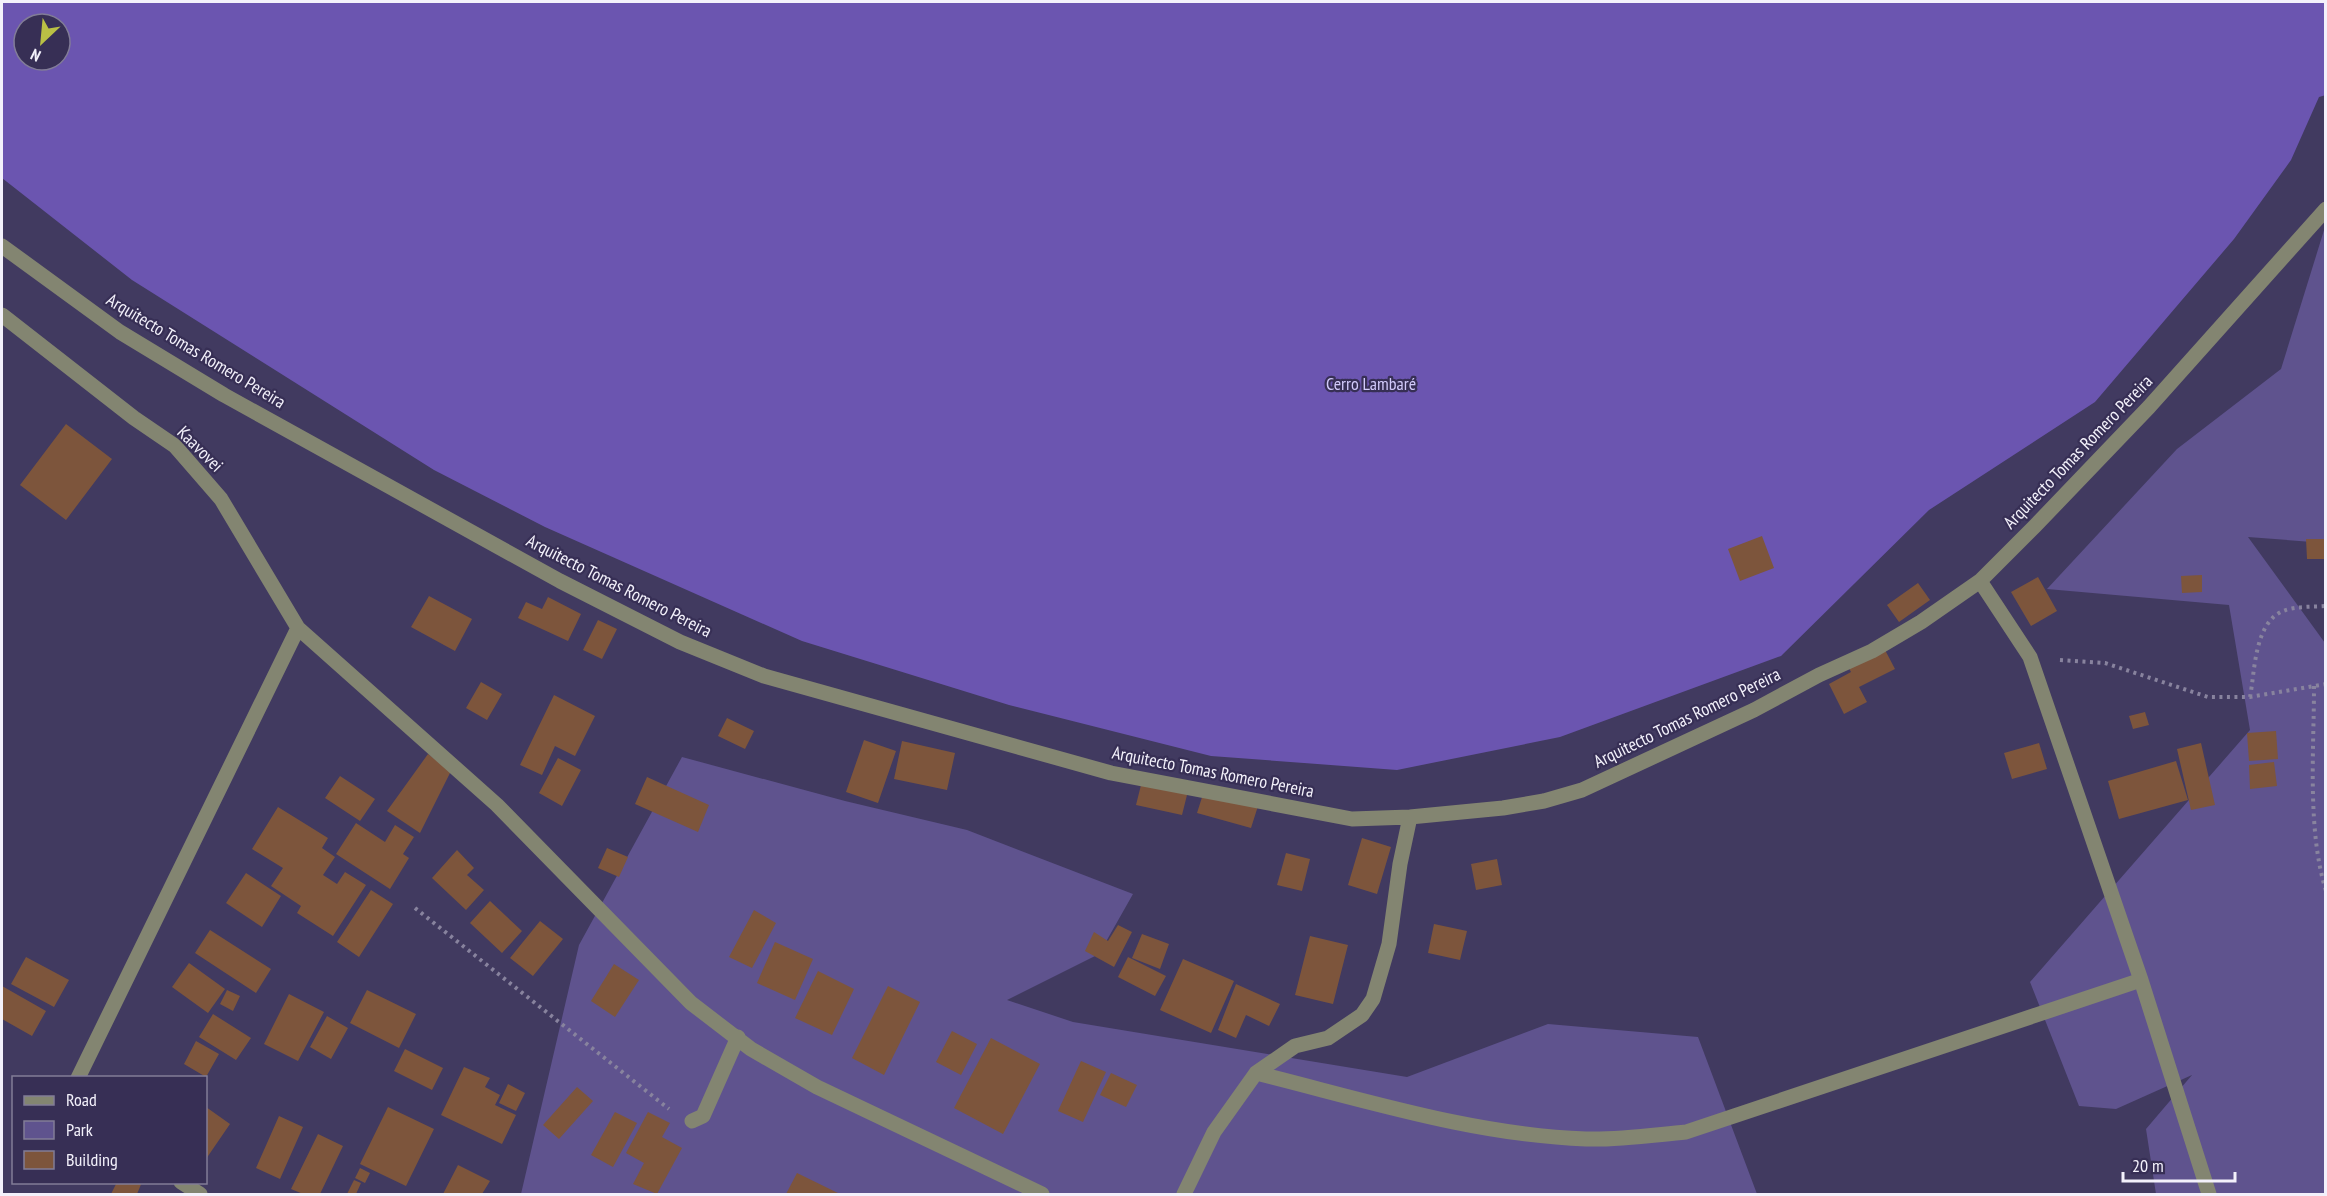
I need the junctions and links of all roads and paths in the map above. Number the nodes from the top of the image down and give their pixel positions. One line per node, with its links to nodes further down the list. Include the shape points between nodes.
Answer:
1 (2325, 209): 4 (street, Arquitecto Tomas Romero Pereira, via 2149,407)
2 (2, 246): 11 (street, Arquitecto Tomas Romero Pereira, via 120,332 224,395 560,581 701,651 764,676 1111,773 1352,819)
3 (2, 315): 6 (street, Kaavovei, via 175,446 221,499)
4 (1980, 581): 7 (street); 11 (street, Arquitecto Tomas Romero Pereira, via 1872,651 1582,790 1503,808)
5 (2325, 606): 10 (path, via 2282,611 2270,622 2262,633)
6 (298, 628): 15 (street, Kaavovei, via 497,805 691,1003); 17 (street)
7 (2030, 657): 10 (path, via 2105,663 2208,697); 14 (street)
8 (2325, 684): 9 (path)
9 (2314, 686): 10 (path); 12 (path, via 2315,807 2319,869)
10 (2250, 697)
11 (1410, 817): 16 (street, via 1389,944 1373,999 1362,1015 1328,1038 1295,1046)
12 (2325, 891)
13 (415, 908): 18 (path, via 681,1119)
14 (2141, 980): 16 (street, via 1686,1132 1629,1138 1516,1133 1399,1110); 23 (street)
15 (738, 1037): 18 (street, via 703,1116); 21 (street, Kaavovei, via 751,1049 817,1087)
16 (1256, 1073): 22 (street, via 1214,1132)
17 (78, 1076)
18 (692, 1121)
19 (184, 1184): 20 (street)
20 (200, 1194)
21 (1042, 1194)
22 (1184, 1194)
23 (2209, 1194)

